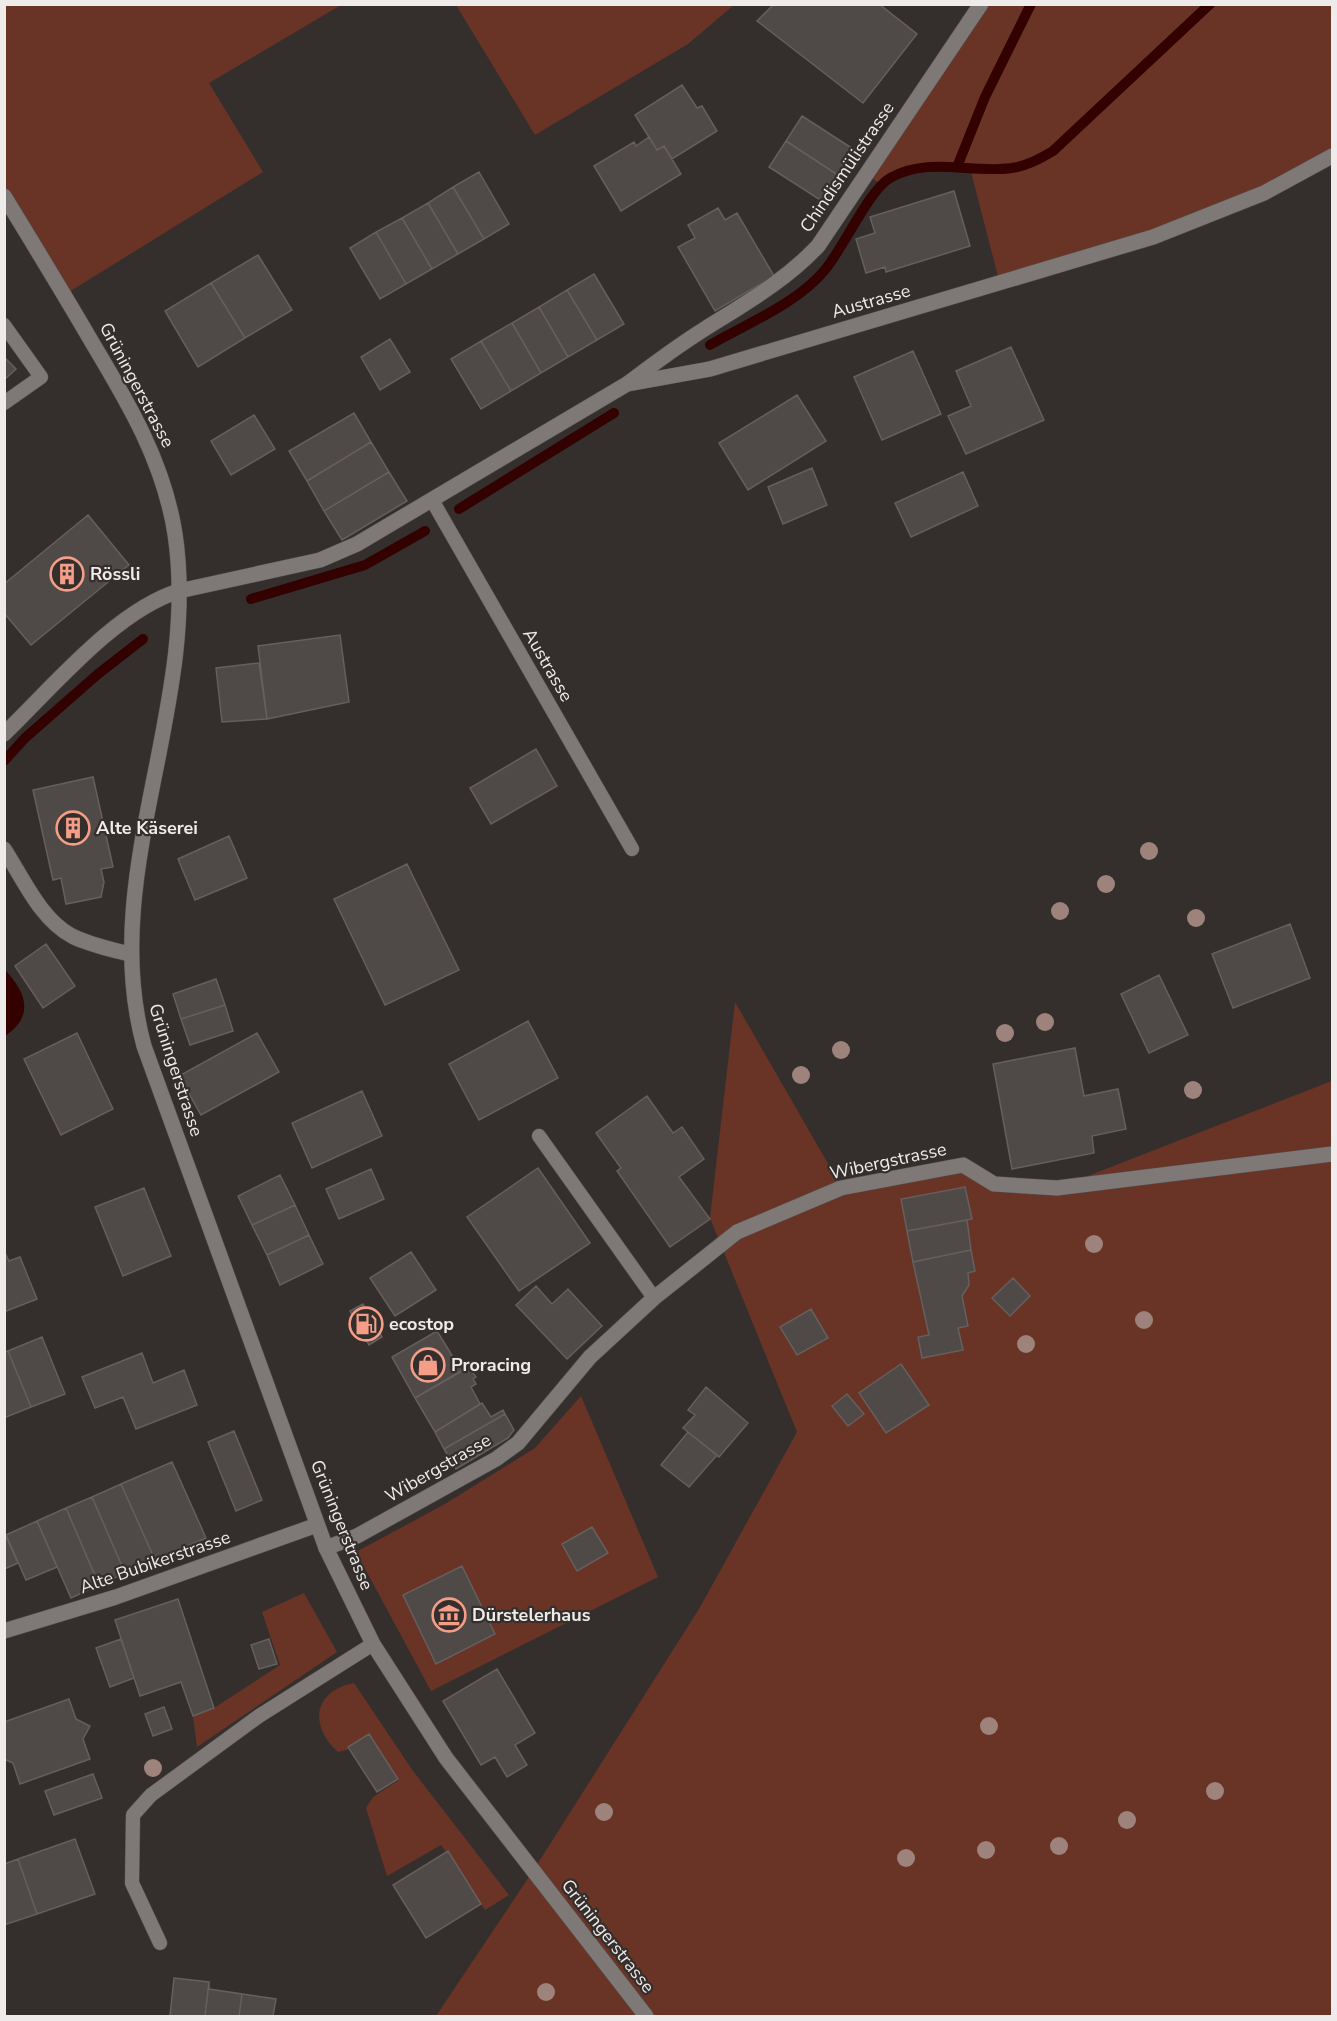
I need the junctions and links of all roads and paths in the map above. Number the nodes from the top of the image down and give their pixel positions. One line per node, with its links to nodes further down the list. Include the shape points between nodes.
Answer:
1 (981, 4): 5 (street, Chindismülistrasse, via 812,252 768,290)
2 (1332, 156): 5 (street, Austrasse, via 1263,193 1153,237 710,369)
3 (4, 196): 8 (street, Grüningerstrasse, via 150,446 176,536)
4 (4, 325): 6 (lane, via 41,377)
5 (627, 384): 7 (street, Austrasse)
6 (4, 403)
7 (432, 500): 8 (street, Austrasse, via 357,544 320,560); 11 (lane, Austrasse)
8 (179, 591): 9 (street, Austrasse, via 149,602 122,621); 12 (street, Grüningerstrasse, via 176,655 133,904)
9 (4, 734)
10 (4, 849): 12 (street, via 42,909 61,929 84,942)
11 (632, 849)
12 (129, 954): 16 (street, Grüningerstrasse, via 131,986 144,1046)
13 (539, 1136): 15 (lane)
14 (1332, 1154): 15 (street, Wibergstrasse, via 1057,1188 994,1184 963,1165 842,1188 737,1232)
15 (654, 1298): 17 (street, Wibergstrasse, via 590,1357 518,1443 357,1536)
16 (317, 1525): 17 (street, Grüningerstrasse); 18 (street, Alte Bubikerstrasse, via 127,1594)
17 (326, 1548): 19 (street, Grüningerstrasse)
18 (4, 1631)
19 (373, 1644): 20 (lane, via 268,1710 151,1795 134,1815 132,1883); 21 (street, Grüningerstrasse, via 446,1758)
20 (160, 1943)
21 (646, 2016)

